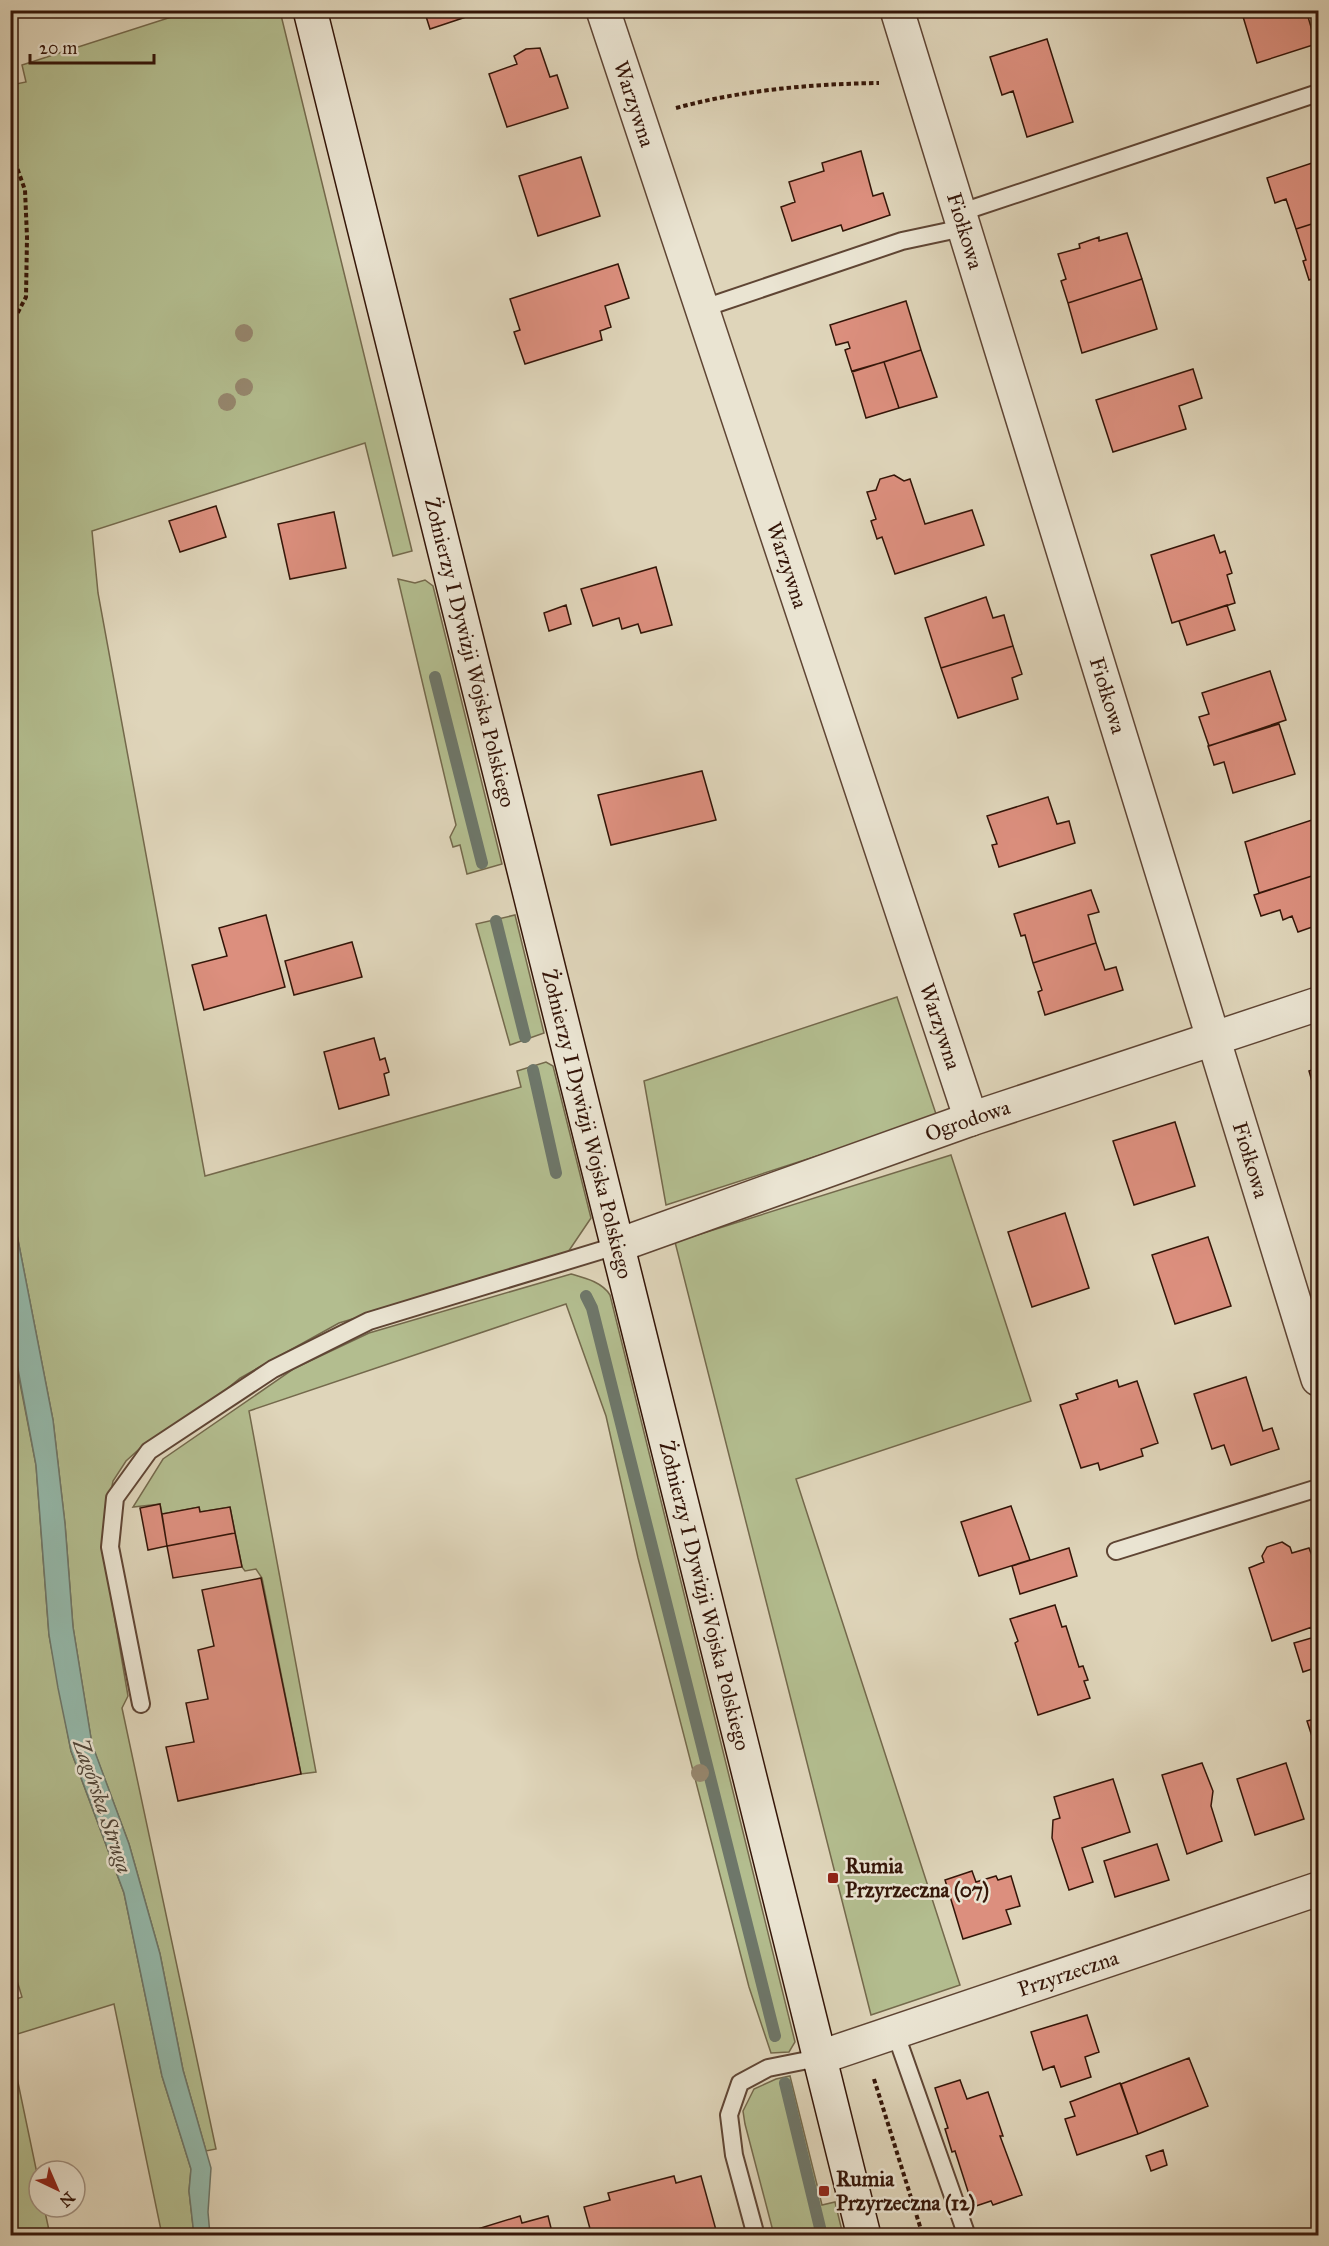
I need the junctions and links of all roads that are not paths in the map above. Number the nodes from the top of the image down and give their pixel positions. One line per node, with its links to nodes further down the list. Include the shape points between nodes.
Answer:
1 (310, 10): 10 (street, Żołnierzy I Dywizji Wojska Polskiego)
2 (603, 10): 6 (street, Warzywna)
3 (897, 10): 5 (street, Fiołkowa)
4 (1318, 93): 5 (lane)
5 (961, 220): 6 (lane); 8 (street, Fiołkowa)
6 (701, 309): 9 (street, Warzywna)
7 (1318, 1004): 8 (street, Ogrodowa)
8 (1213, 1039): 9 (street, Ogrodowa); 11 (street, Fiołkowa)
9 (971, 1119): 10 (street, Ogrodowa)
10 (619, 1245): 14 (lane, via 369,1321 273,1369 149,1451 115,1498 110,1547); 17 (street, Żołnierzy I Dywizji Wojska Polskiego)
11 (1318, 1379)
12 (1318, 1488): 13 (lane)
13 (1116, 1551)
14 (141, 1704)
15 (1318, 1889): 16 (street, Przyrzeczna)
16 (895, 2032): 17 (street, Przyrzeczna); 20 (lane)
17 (818, 2058): 18 (lane, via 768,2068 740,2083 729,2115 734,2155); 19 (street, Żołnierzy I Dywizji Wojska Polskiego)
18 (756, 2235)
19 (864, 2235)
20 (967, 2235)

